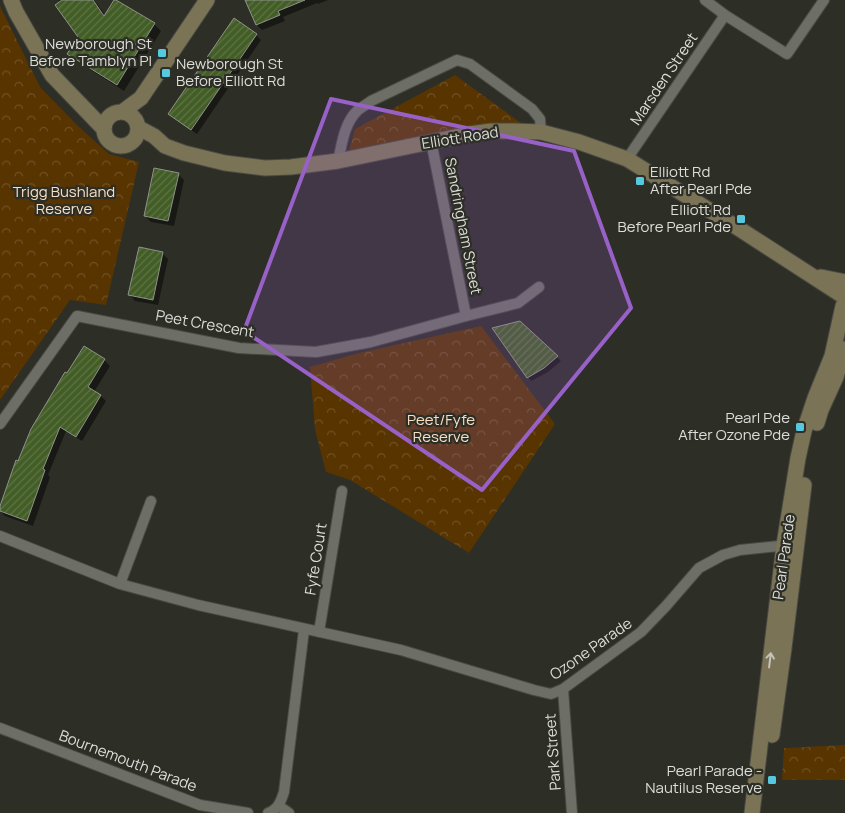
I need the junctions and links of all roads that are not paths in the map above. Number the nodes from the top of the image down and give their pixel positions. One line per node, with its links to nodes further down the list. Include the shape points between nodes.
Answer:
1 (11, 0): 7 (street, Elliott Road, via 52,75)
2 (207, 0): 6 (street)
3 (705, 0): 5 (street)
4 (824, 0): 5 (street, via 787,54)
5 (725, 15): 15 (street, Marsden Street)
6 (141, 98): 8 (street); 9 (street)
7 (85, 109): 8 (street, Elliott Road); 10 (street, Elliott Road)
8 (119, 112): 9 (street, Elliott Road, via 134,117); 10 (street, via 106,120)
9 (138, 125): 13 (street, via 138,134); 14 (street, Elliott Road)
10 (104, 128): 13 (street, Elliott Road, via 112,144 121,147)
11 (541, 132): 12 (street, Elliott Road, via 491,131); 15 (street, Elliott Road); 16 (street, via 540,119 532,109 470,64 457,60 358,110 350,119)
12 (431, 141): 16 (street, Elliott Road); 19 (street, Sandringham Street)
13 (132, 143): 14 (street, Elliott Road)
14 (165, 146): 16 (street, Elliott Road, via 225,163 265,168)
15 (627, 159): 18 (street, Elliott Road)
16 (338, 161)
17 (539, 287): 19 (street, Peet Crescent, via 518,303)
18 (844, 295): 25 (street, Pearl Parade, via 832,356 804,430 798,458)
19 (466, 316): 21 (street, Peet Crescent, via 371,342 316,352 239,348 77,316)
20 (845, 345): 25 (street, Pearl Parade, via 836,377 821,410)
21 (0, 424)
22 (342, 491): 28 (street, Fyfe Court)
23 (151, 501): 26 (street)
24 (0, 536): 26 (street)
25 (790, 545): 29 (street, Ozone Parade, via 740,550 699,568 642,632); 36 (street, Pearl Parade, one-way to 25); 37 (street, Pearl Parade, via 784,648)
26 (120, 584): 27 (street)
27 (304, 630): 28 (street); 31 (street, via 284,792)
28 (319, 632): 29 (street, Ozone Parade, via 401,650 551,694)
29 (563, 689): 35 (street, Park Street)
30 (0, 728): 32 (street, Bournemouth Parade, via 200,805)
31 (279, 806): 33 (street); 34 (street)
32 (248, 813)
33 (268, 813)
34 (289, 813)
35 (572, 813)
36 (752, 813)
37 (761, 813)

